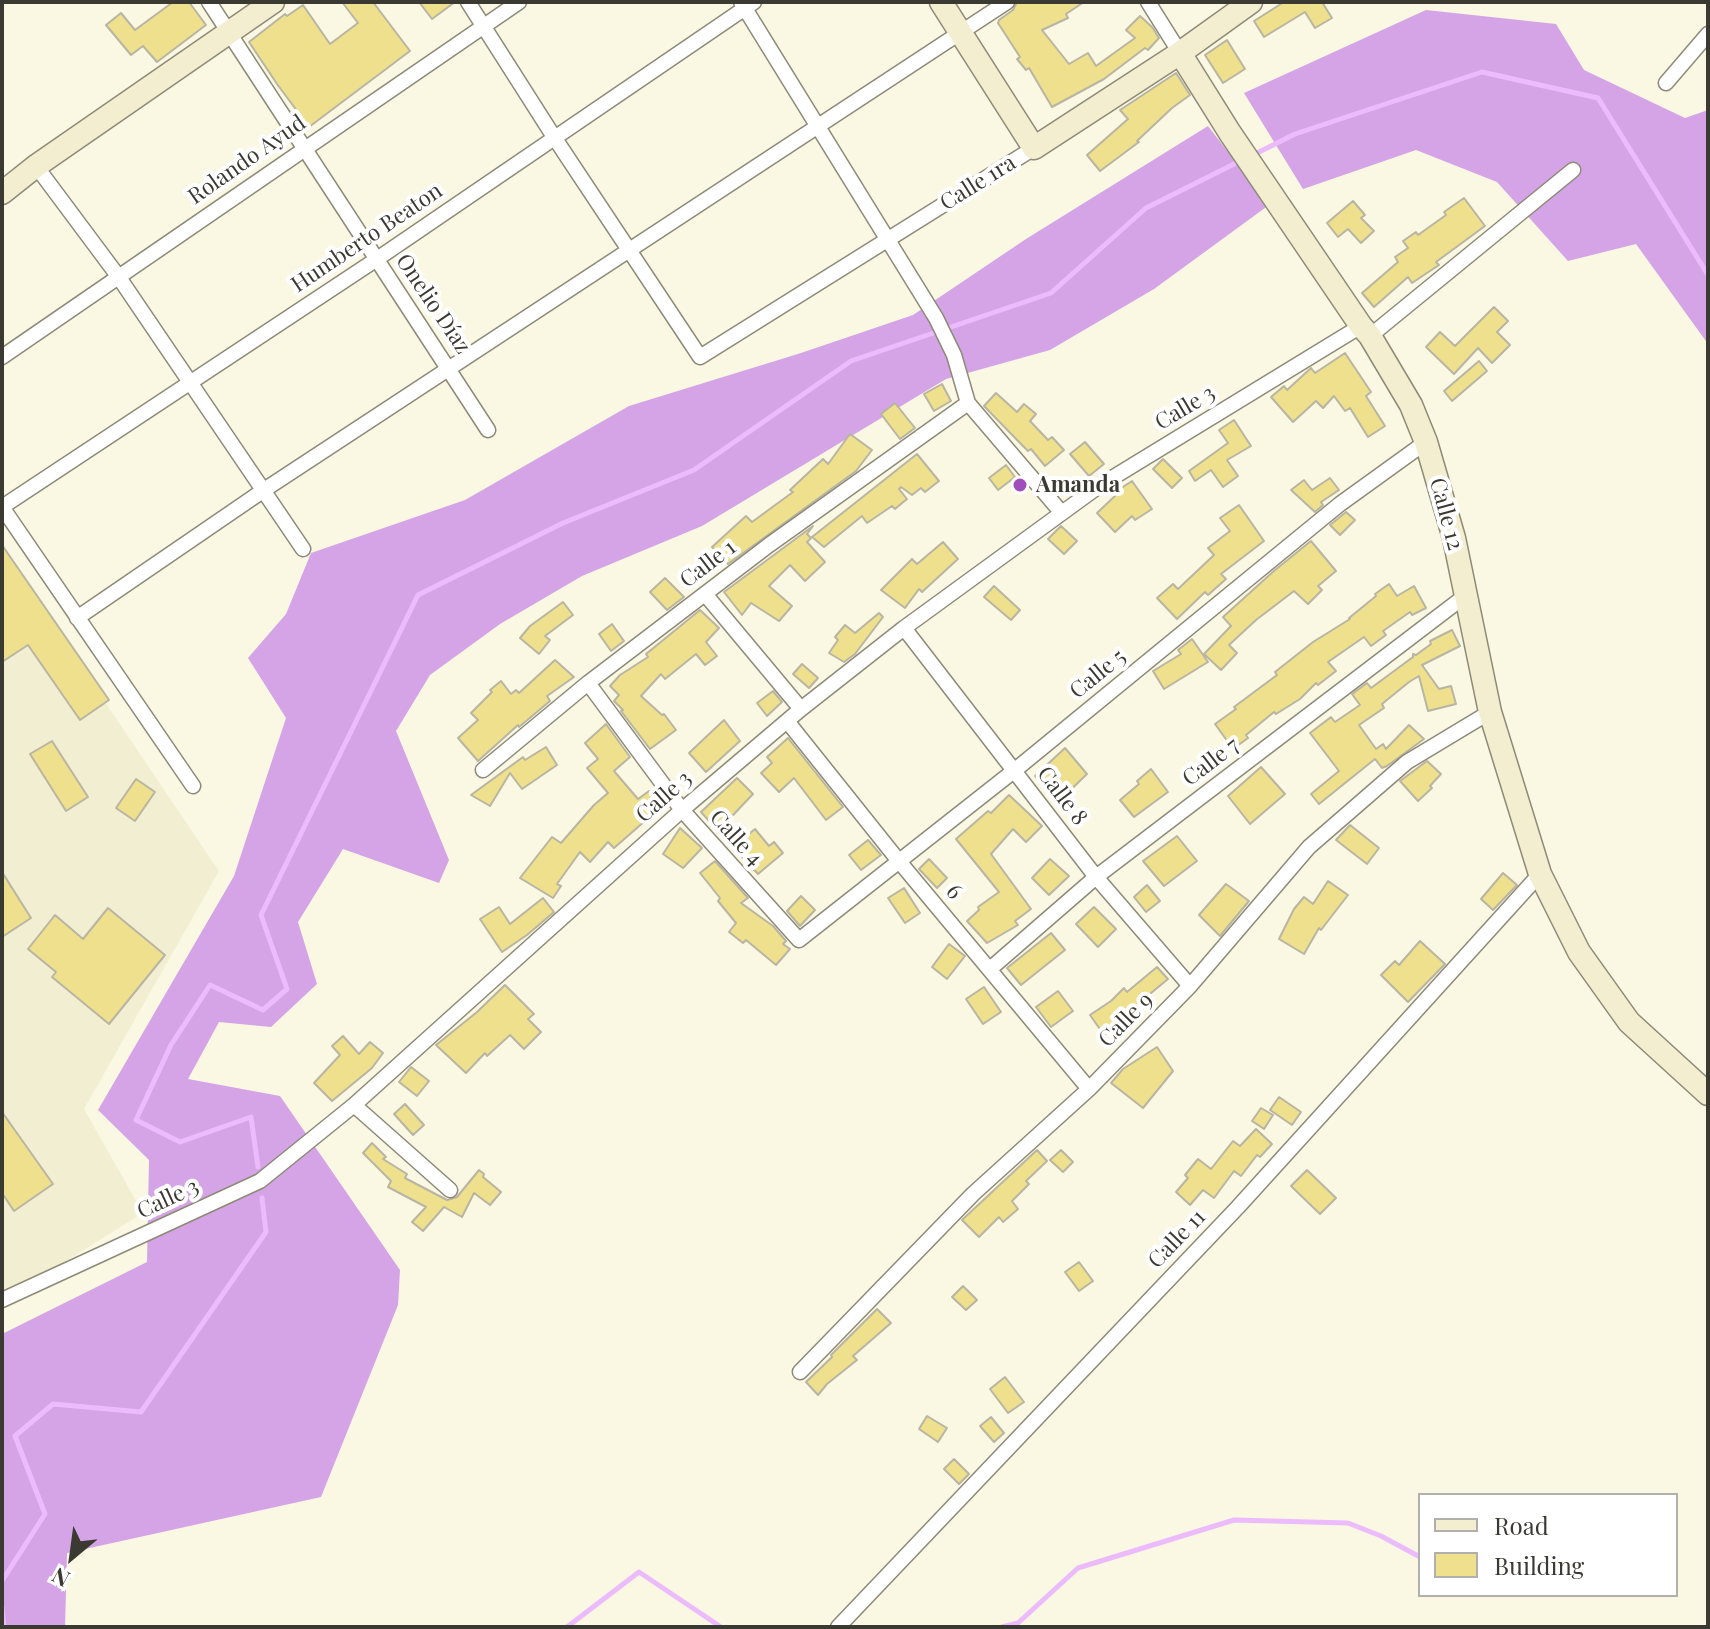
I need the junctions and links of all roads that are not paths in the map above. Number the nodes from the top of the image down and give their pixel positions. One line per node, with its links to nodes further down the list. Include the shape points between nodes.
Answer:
1 (209, 2): 11 (street, Onelio Díaz)
2 (273, 2): 11 (street)
3 (468, 2): 10 (street)
4 (519, 2): 10 (street, Rolando Ayud)
5 (941, 2): 12 (street)
6 (1007, 2): 12 (street)
7 (1148, 2): 14 (street)
8 (1251, 2): 14 (street, Calle 1ra)
9 (746, 4): 16 (street); 17 (street, Humberto Beaton)
10 (483, 26): 17 (street); 18 (street, Rolando Ayud)
11 (230, 32): 18 (street, Onelio Díaz); 20 (street)
12 (960, 32): 16 (street); 19 (street)
13 (1708, 34): 15 (street)
14 (1180, 53): 19 (street, Calle 1ra); 27 (street, Calle 12)
15 (1666, 83)
16 (818, 124): 23 (street); 24 (street)
17 (554, 137): 24 (street); 25 (street, Humberto Beaton)
18 (306, 147): 25 (street, Onelio Díaz); 26 (street, Rolando Ayud)
19 (1034, 148): 23 (street, Calle 1ra)
20 (36, 166): 22 (street); 26 (street)
21 (1573, 170): 27 (street, Calle 3)
22 (2, 193)
23 (888, 241): 24 (street, Calle 1ra, via 700,357); 31 (street, via 936,318)
24 (631, 250): 29 (street)
25 (377, 259): 29 (street, Onelio Díaz); 30 (street, Humberto Beaton)
26 (118, 276): 28 (street, Rolando Ayud); 30 (street)
27 (1366, 331): 33 (street, Calle 12, via 1411,405); 36 (street, Calle 3)
28 (2, 357)
29 (450, 369): 32 (street, Onelio Díaz); 34 (street)
30 (189, 382): 34 (street); 35 (street, Humberto Beaton)
31 (968, 403): 36 (street); 38 (street, Calle 1)
32 (488, 430)
33 (1426, 442): 39 (street, Calle 12); 47 (street, Calle 5, via 1340,504)
34 (264, 490): 37 (street); 40 (street)
35 (2, 507): 40 (street)
36 (1061, 512): 41 (street, Calle 3)
37 (303, 549)
38 (705, 594): 42 (street, Calle 1); 43 (street)
39 (1465, 596): 44 (street, Calle 12); 52 (street, Calle 7)
40 (77, 618): 48 (street)
41 (904, 628): 43 (street, Calle 3); 47 (street, Calle 8)
42 (588, 683): 46 (street, Calle 1); 49 (street, Calle 4)
43 (801, 709): 45 (street, Calle 3)
44 (1490, 712): 51 (street, Calle 12); 55 (street, Calle 9, via 1407,762 1309,847)
45 (787, 721): 49 (street, Calle 3); 50 (street, 6)
46 (483, 770)
47 (1015, 770): 50 (street, Calle 5); 52 (street, Calle 8)
48 (193, 786)
49 (682, 810): 53 (street, Calle 4); 58 (street, Calle 3)
50 (898, 860): 53 (street, Calle 5); 54 (street, 6)
51 (1540, 874): 57 (street, Calle 12, via 1579,952 1629,1022); 62 (street, Calle 11, via 1238,1207)
52 (1096, 877): 54 (street, Calle 7); 55 (street, Calle 8)
53 (799, 940)
54 (990, 969): 56 (street, 6)
55 (1190, 986): 56 (street, Calle 9)
56 (1089, 1089): 61 (street, Calle 9, via 973,1194)
57 (1708, 1094)
58 (354, 1105): 59 (street); 60 (street, Calle 3, via 260,1181)
59 (450, 1190)
60 (2, 1300)
61 (800, 1372)
62 (838, 1627)

